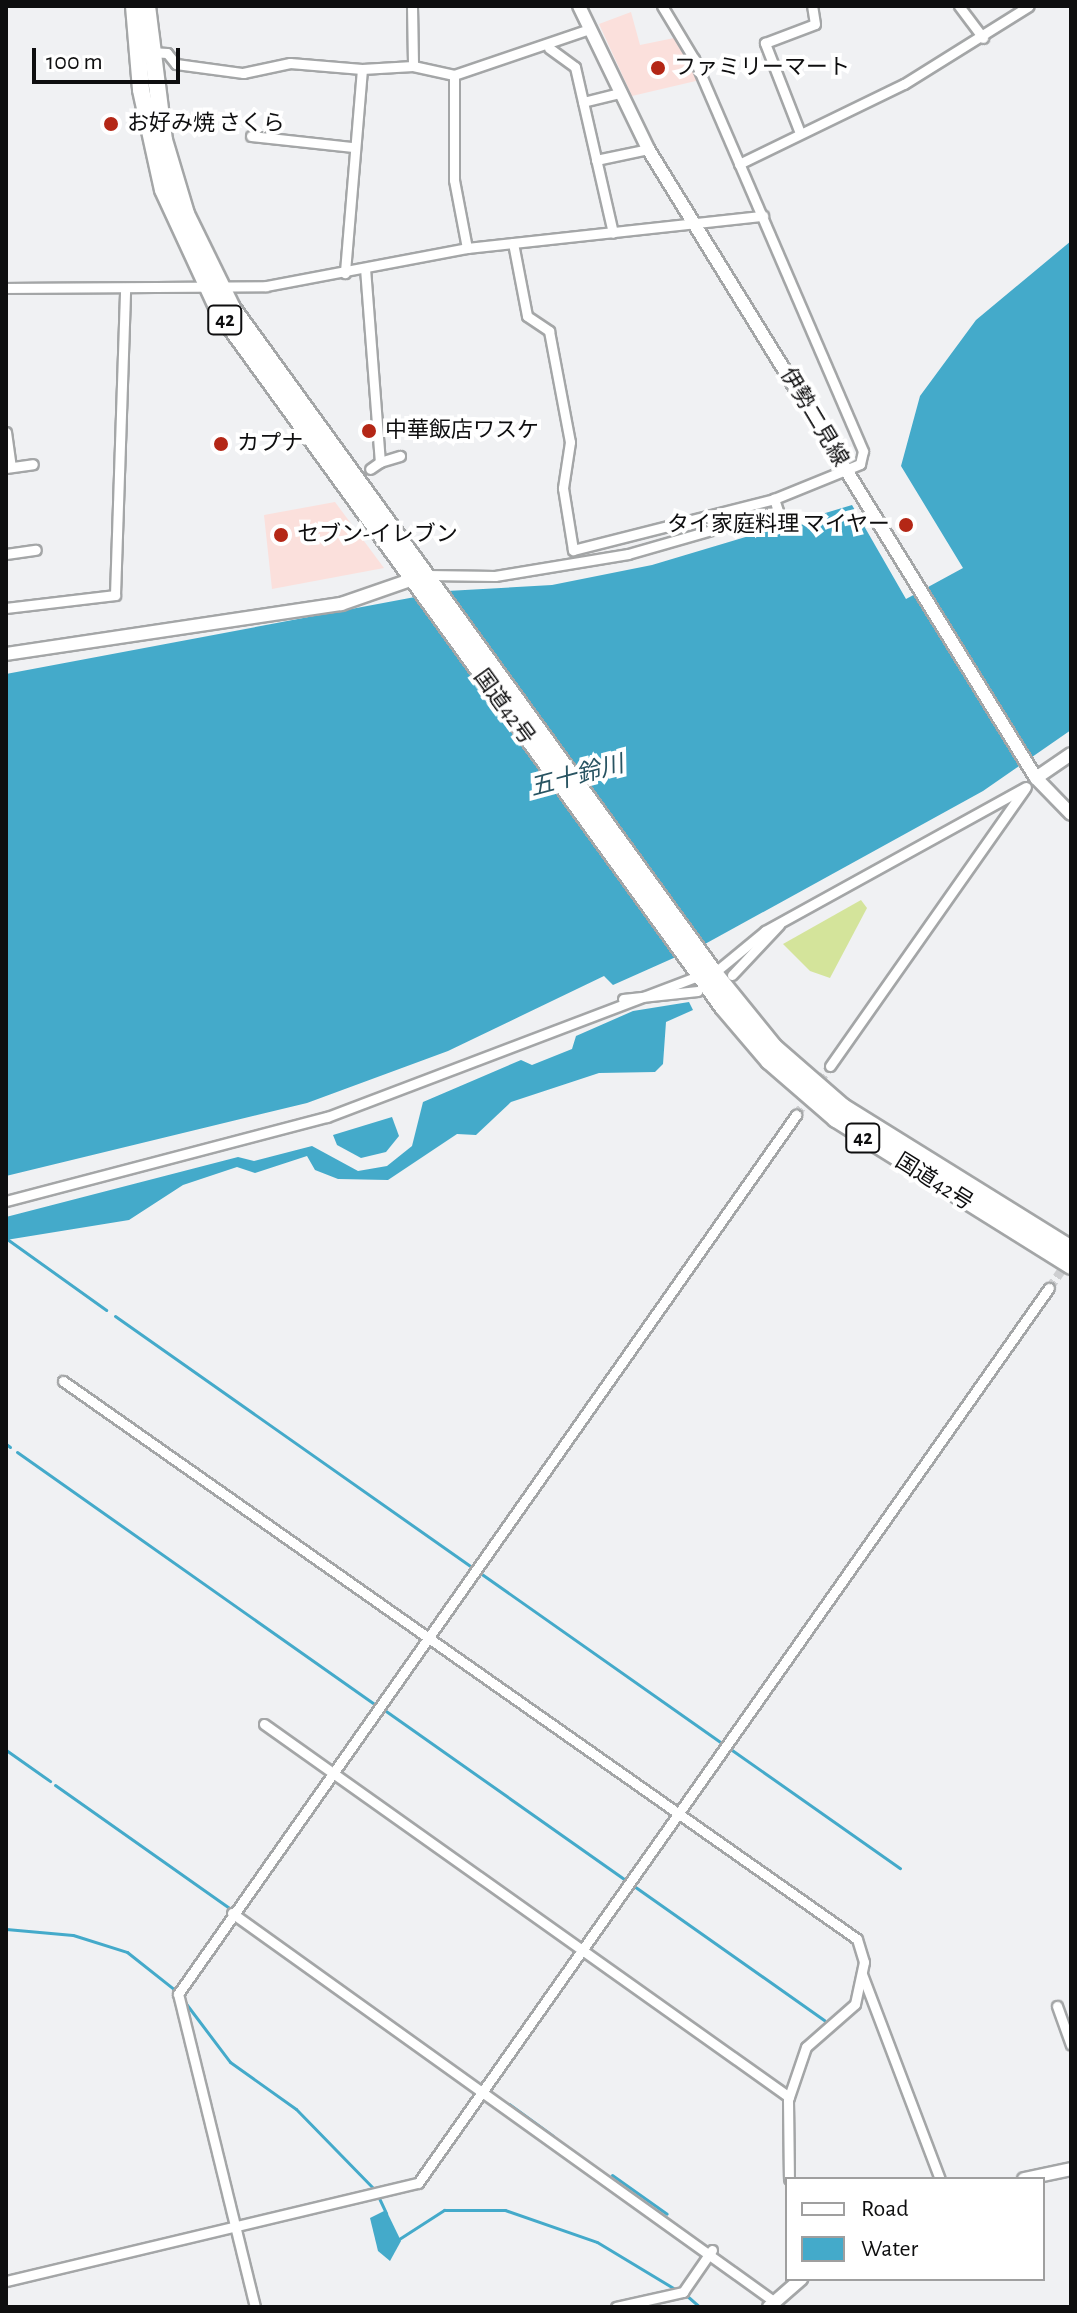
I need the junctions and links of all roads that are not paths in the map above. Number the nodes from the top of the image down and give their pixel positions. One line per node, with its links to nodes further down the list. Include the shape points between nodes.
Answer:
1 (134, 6): 35 (highway, 国道42号 / 42, via 149,134 174,220)
2 (147, 6): 14 (highway, 国道42号 / 42)
3 (412, 6): 15 (street)
4 (579, 6): 11 (main road, 伊勢二見線)
5 (662, 6): 10 (street)
6 (672, 6): 10 (street)
7 (812, 6): 20 (street, via 815,24 765,43)
8 (959, 6): 12 (street)
9 (1029, 6): 12 (street)
10 (676, 25): 25 (street)
11 (589, 29): 13 (street); 18 (main road, 伊勢二見線)
12 (983, 38): 20 (street)
13 (549, 48): 17 (street); 19 (street, via 572,59)
14 (150, 52): 16 (street, via 167,53 176,64 243,73 290,63); 35 (highway, 国道42号 / 42, via 176,183)
15 (413, 66): 16 (street); 17 (street)
16 (362, 69): 22 (street)
17 (454, 75): 30 (street, via 454,180)
18 (618, 93): 19 (street); 23 (main road, 伊勢二見線)
19 (583, 102): 24 (street)
20 (800, 133): 25 (street)
21 (251, 136): 22 (street)
22 (353, 147): 32 (street)
23 (648, 149): 24 (street); 27 (main road, 伊勢二見線)
24 (596, 160): 28 (street)
25 (739, 164): 26 (street)
26 (763, 216): 27 (street); 42 (street, via 863,451)
27 (697, 223): 28 (street); 42 (main road, 伊勢二見線)
28 (613, 233): 29 (street)
29 (513, 243): 30 (street); 43 (street, via 527,316 549,331 570,442 563,488 573,550)
30 (467, 248): 31 (street)
31 (365, 268): 32 (street); 38 (street)
32 (345, 273): 35 (street)
33 (6, 288): 34 (street)
34 (125, 288): 35 (street); 47 (street, via 115,595)
35 (215, 290): 46 (highway, 国道42号 / 42)
36 (6, 432): 40 (street)
37 (400, 456): 38 (street)
38 (380, 462): 41 (street)
39 (33, 464): 40 (street)
40 (8, 468)
41 (370, 469)
42 (849, 474): 43 (street); 50 (main road, 伊勢二見線)
43 (774, 499): 46 (street, via 778,511 576,564)
44 (36, 550): 45 (street)
45 (6, 554)
46 (421, 583): 48 (main road, via 341,604); 53 (highway, 国道42号 / 42)
47 (6, 608)
48 (6, 654)
49 (1071, 754): 50 (main road)
50 (1030, 778): 51 (main road, 伊勢二見線); 52 (street); 56 (street)
51 (1071, 814)
52 (781, 922): 53 (street); 54 (street)
53 (702, 972): 55 (street); 55 (street); 59 (highway, 国道42号 / 42, via 774,1047 843,1107); 60 (highway, 国道42号 / 42, via 769,1061 836,1119)
54 (732, 975)
55 (623, 999): 58 (street, via 327,1117)
56 (830, 1066)
57 (796, 1115): 63 (street)
58 (6, 1201)
59 (1071, 1249)
60 (1071, 1266)
61 (1049, 1288): 66 (street)
62 (63, 1381): 63 (street)
63 (425, 1637): 65 (street); 66 (street)
64 (264, 1724): 65 (street)
65 (328, 1774): 67 (street); 68 (street)
66 (677, 1813): 68 (street); 69 (street, via 857,1939)
67 (232, 1913): 72 (street); 78 (street, via 178,1994)
68 (580, 1951): 72 (street); 73 (street)
69 (862, 1974): 73 (street, via 851,2009 806,2047); 76 (street)
70 (1057, 2006): 71 (street)
71 (1071, 2045)
72 (480, 2092): 78 (street, via 418,2183); 79 (street)
73 (789, 2097): 75 (street, via 783,2139)
74 (1071, 2169): 77 (main road)
75 (789, 2177)
76 (939, 2177)
77 (1033, 2177)
78 (235, 2226): 80 (street); 83 (street)
79 (712, 2250): 82 (street); 84 (street, via 683,2292)
80 (6, 2281)
81 (799, 2281): 82 (main road)
82 (772, 2304)
83 (255, 2307)
84 (616, 2307)

